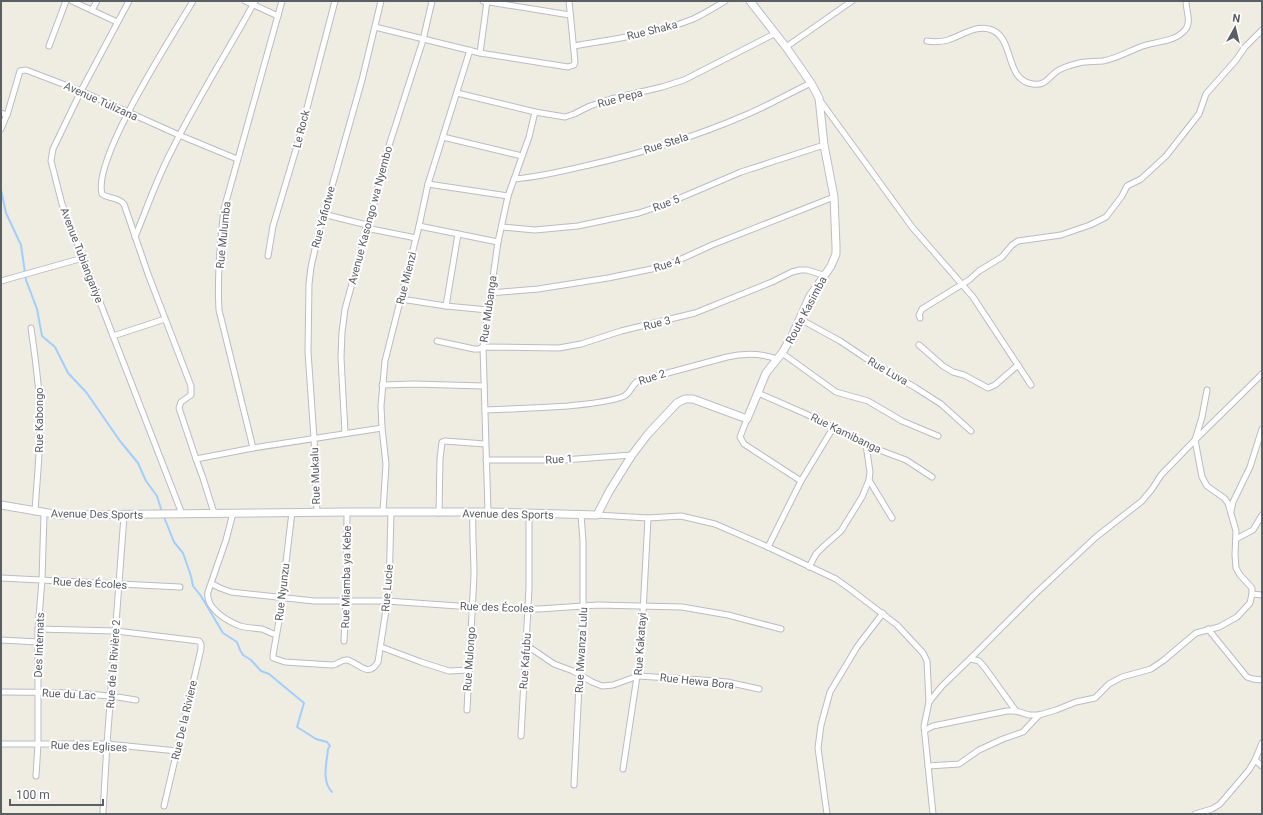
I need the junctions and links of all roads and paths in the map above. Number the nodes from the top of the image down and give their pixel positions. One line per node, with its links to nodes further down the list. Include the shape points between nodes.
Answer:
1 (66, 1): 27 (street)
2 (72, 1): 18 (street)
3 (97, 1): 18 (street)
4 (129, 1): 21 (street, Avenue Tubiangariye)
5 (193, 1): 38 (street)
6 (245, 1): 17 (street)
7 (282, 1): 20 (street, Rue Mulumba)
8 (335, 1): 58 (street, Le Rock, via 273,226)
9 (381, 1): 22 (street, Rue Yafiotwe)
10 (432, 1): 25 (street, Avenue Kasongo wa Nyembo)
11 (485, 1): 19 (street); 31 (street)
12 (568, 1): 19 (street)
13 (726, 1): 28 (street, Rue Shaka, via 670,27)
14 (751, 1): 24 (street, Route Kasimba)
15 (852, 1): 29 (street)
16 (1186, 1): 26 (street, via 1188,22 1186,29 1180,34 1104,61 1085,62 1063,68 1043,84 1034,85 1020,78 1003,38 997,32 983,28 948,40)
17 (254, 3): 20 (street); 41 (street)
18 (92, 10): 21 (street)
19 (570, 15): 28 (street)
20 (278, 16): 45 (street, Rue Mulumba)
21 (117, 22): 33 (street, Avenue Tubiangariye)
22 (375, 27): 25 (street); 50 (street, Rue Yafiotwe)
23 (1262, 30): 62 (street, via 1210,88 1196,119 1166,156 1141,179 1127,186 1106,217 1062,235 1018,241 1002,257)
24 (776, 33): 29 (street, Route Kasimba); 36 (street, Rue Pepa, via 684,80 611,99 565,117)
25 (423, 40): 30 (street); 51 (street, Avenue Kasongo wa Nyembo, via 385,158)
26 (927, 41)
27 (49, 46)
28 (574, 46): 31 (street, via 575,62 572,66)
29 (786, 47): 32 (street, Route Kasimba)
30 (470, 50): 31 (street); 34 (street, Rue Mienzi)
31 (480, 53)
32 (811, 83): 35 (street, Route Kasimba); 46 (street, Rue Stela, via 748,114 665,145 535,178)
33 (81, 91): 38 (street, Avenue Tulizana); 39 (street, Avenue Tulizana, via 22,70); 59 (street, Avenue Tubiangariye, via 53,149 51,161 62,204)
34 (457, 93): 36 (street, Rue Pepa); 42 (street, Rue Mienzi)
35 (819, 98): 43 (street, Route Kasimba); 62 (street, Route Kasimba, via 912,227)
36 (535, 112): 44 (street, Rue Mubanga)
37 (1, 113): 39 (street)
38 (129, 113): 41 (street, Avenue Tulizana); 55 (street, via 104,168 100,189 106,197 118,199 124,204)
39 (7, 115): 40 (street, Avenue Tulizana)
40 (1, 129)
41 (179, 135): 45 (street, Avenue Tulizana); 55 (street)
42 (443, 137): 44 (street); 47 (street, Rue Mienzi)
43 (824, 146): 49 (street, Route Kasimba); 53 (street, Rue 5, via 741,172 639,213 578,226 535,230)
44 (522, 156): 46 (street, Rue Mubanga)
45 (237, 160): 95 (street, Rue Mulumba, via 224,209 218,295 219,310)
46 (514, 179): 48 (street, Rue Mubanga)
47 (428, 184): 48 (street); 52 (street, Rue Mienzi)
48 (508, 196): 53 (street, Rue Mubanga)
49 (834, 197): 60 (street, Route Kasimba, via 836,254); 63 (street, Rue 4, via 666,266 584,282)
50 (323, 214): 51 (street); 91 (street, Rue Yafiotwe, via 309,284 308,352)
51 (367, 226): 56 (street); 89 (street, Avenue Kasongo wa Nyembo, via 345,309 342,332)
52 (419, 226): 54 (street); 56 (street, Rue Mienzi)
53 (502, 227): 57 (street, Rue Mubanga)
54 (458, 234): 57 (street); 65 (street)
55 (135, 237): 68 (street)
56 (416, 238): 64 (street, Rue Mienzi)
57 (498, 242): 63 (street, Rue Mubanga)
58 (268, 256)
59 (83, 258): 61 (street); 71 (street, Avenue Tubiangariye)
60 (823, 275): 69 (street, Route Kasimba); 74 (street, Rue 3, via 807,270 796,271 695,313 621,331 581,344 559,348)
61 (1, 281)
62 (962, 284): 67 (street, via 922,309); 76 (street, Route Kasimba)
63 (490, 293): 66 (street, Rue Mubanga)
64 (401, 299): 65 (street); 78 (street, Rue Mienzi, via 385,361)
65 (446, 306): 66 (street)
66 (488, 310): 74 (street, Rue Mubanga)
67 (920, 318)
68 (165, 319): 71 (street); 97 (street, via 191,386 191,395 181,402 179,408)
69 (800, 319): 75 (street, Route Kasimba); 88 (street, Rue Luva, via 941,404)
70 (31, 328): 103 (street, Rue Kabongo, via 39,382 40,411)
71 (113, 336): 117 (street, Avenue Tubiangariye)
72 (437, 342): 74 (street, Rue 3, via 474,349)
73 (919, 345): 76 (street, via 943,366 988,388 996,385)
74 (483, 346): 80 (street, Rue Mubanga)
75 (779, 356): 82 (street, Route Kasimba, via 766,373); 83 (street, Rue 2, via 741,354 719,359 638,381 623,397 604,402); 90 (street, Rue 2, via 836,392 868,401 902,421)
76 (1018, 365): 79 (street, Route Kasimba)
77 (1261, 377): 92 (street)
78 (382, 385): 80 (street); 85 (street, Rue Mienzi)
79 (1031, 385)
80 (484, 386): 83 (street, Rue Mubanga)
81 (1207, 390): 92 (street)
82 (758, 393): 84 (street, Route Kasimba); 86 (street, Rue Kamibanga)
83 (485, 410): 93 (street, Rue Mubanga)
84 (747, 419): 96 (street, via 693,399 685,399 677,403); 101 (street, Route Kasimba, via 740,437 744,444)
85 (382, 428): 89 (street); 106 (street, Rue Mienzi)
86 (833, 428): 94 (street, Rue Kamibanga); 101 (street)
87 (1262, 429): 108 (street, via 1250,467)
88 (971, 431)
89 (345, 433): 91 (street)
90 (938, 436)
91 (314, 438): 95 (street); 112 (street, Rue Mukalu)
92 (1195, 440): 108 (street, via 1202,476 1207,486 1228,503); 152 (street, via 1161,475 1142,501 1096,537)
93 (485, 444): 98 (street, Rue Mubanga); 113 (street, via 442,442)
94 (866, 445): 99 (street, Rue Kamibanga, via 906,460); 100 (street)
95 (253, 448): 97 (street)
96 (632, 455): 98 (street, Rue 1, via 563,460); 119 (street)
97 (196, 459): 110 (street)
98 (486, 460): 107 (street, Rue Mubanga)
99 (932, 477)
100 (869, 480): 123 (street); 126 (street, via 862,497 841,531 816,554)
101 (801, 481): 125 (street)
102 (1, 505): 103 (street, Avenue des Sports)
103 (35, 512): 109 (street, Avenue Des Sports)
104 (292, 512): 111 (street, Avenue des Sports); 112 (street, Avenue des Sports); 134 (street, Rue Nyunzu)
105 (346, 512): 106 (street, Avenue des Sports); 112 (street, Avenue des Sports); 136 (street, Rue Miamba ya Kebe)
106 (387, 512): 113 (street, Avenue des Sports); 135 (street, Rue Lucie, via 390,565)
107 (488, 512): 114 (street, Avenue des Sports); 115 (street, Avenue des Sports)
108 (1230, 512): 124 (street)
109 (44, 513): 121 (street, Avenue Des Sports, via 60,516); 128 (street, Des Internats)
110 (214, 513): 111 (street, Avenue des Sports); 117 (street, Avenue des Sports)
111 (233, 513): 130 (street)
112 (317, 513)
113 (439, 513): 114 (street, Avenue des Sports)
114 (473, 513): 139 (street, Rue Mulongo)
115 (530, 513): 118 (street, Avenue des Sports); 140 (street, Rue Kafubu)
116 (163, 514): 117 (street, Avenue des Sports); 121 (street, Avenue Des Sports)
117 (182, 514)
118 (581, 515): 119 (street, Avenue des Sports); 137 (street, Rue Mwanza Lulu)
119 (598, 515): 122 (street, Avenue des Sports)
120 (1262, 515): 124 (street, via 1253,530)
121 (124, 516): 129 (street, Rue de la Rivière 2)
122 (648, 518): 125 (street, Avenue des Sports, via 681,516 714,524); 138 (street, Rue Kakatayi)
123 (892, 518)
124 (1236, 539): 132 (street, via 1236,568 1252,588)
125 (768, 547): 126 (street, Avenue des Sports)
126 (809, 566): 141 (street, Avenue des Sports, via 836,580)
127 (1, 578): 128 (street, Rue des Écoles)
128 (42, 580): 129 (street, Rue des Écoles); 142 (street, Des Internats)
129 (118, 584): 131 (street, Rue des Écoles); 145 (street, Rue de la Rivière 2)
130 (212, 584): 134 (street, Rue des Écoles, via 231,592); 146 (street, via 207,597 212,608 240,626)
131 (180, 587)
132 (1252, 594): 133 (street); 144 (street, via 1250,603 1237,617 1219,627)
133 (1262, 595)
134 (282, 598): 136 (street, Rue des Écoles); 146 (street, Rue Nyunzu)
135 (387, 601): 136 (street, Rue des Écoles); 139 (street, Rue des Écoles); 151 (street, Rue Lucie)
136 (346, 602): 148 (street, Rue Miamba ya Kebe)
137 (583, 606): 138 (street, Rue des Écoles); 140 (street, Rue des Écoles); 155 (street, Rue Mwanza Lulu)
138 (642, 606): 143 (street, Rue des Écoles, via 682,607 728,615); 156 (street, Rue Kakatayi)
139 (472, 607): 140 (street, Rue des Écoles); 154 (street, Rue Mulongo)
140 (528, 608): 150 (street, Rue Kafubu)
141 (882, 613): 163 (street, Avenue des Sports, via 897,625 926,657); 182 (street, via 857,647 830,692 821,724 818,748)
142 (38, 629): 145 (street); 149 (street, Des Internats)
143 (781, 629)
144 (1208, 629): 157 (street, via 1247,677); 166 (street, via 1196,633 1151,668 1109,684 1095,698)
145 (116, 631): 161 (street, Rue de la Rivière 2); 173 (street, Rue De la Riviere, via 193,640 201,644)
146 (276, 634): 153 (street, Rue Nyunzu, via 273,658 285,662 335,665 346,660 362,668 372,669)
147 (1, 640): 149 (street)
148 (344, 641)
149 (38, 642): 160 (street, Des Internats)
150 (526, 645): 155 (street, Rue Hewa Bora, via 554,664); 168 (street, Rue Kafubu)
151 (381, 647): 153 (street, Rue Lucie); 154 (street, via 449,671)
152 (971, 659): 163 (street); 165 (street, via 979,661)
153 (378, 662)
154 (468, 670): 164 (street, Rue Mulongo)
155 (579, 674): 156 (street, Rue Hewa Bora, via 592,682 607,686); 179 (street, Rue Mwanza Lulu)
156 (638, 676): 158 (street, Rue Hewa Bora, via 727,682); 177 (street, Rue Kakatayi)
157 (1262, 680)
158 (759, 689)
159 (1, 692): 160 (street, Rue du Lac)
160 (37, 692): 161 (street, Rue du Lac); 171 (street, Des Internats)
161 (111, 696): 162 (street, Rue du Lac); 172 (street, Rue de la Rivière 2)
162 (136, 700)
163 (929, 702): 167 (street, Avenue des Sports)
164 (467, 710)
165 (1016, 711): 166 (street); 167 (street, via 933,726)
166 (1039, 715): 175 (street, via 1023,732 980,750 959,764)
167 (925, 730): 175 (street, Avenue des Sports)
168 (521, 736)
169 (1262, 743): 174 (street)
170 (1, 744): 171 (street, Rue des Eglises)
171 (38, 744): 172 (street, Rue des Eglises); 178 (street, Des Internats)
172 (107, 744): 173 (street, Rue des Eglises); 181 (street, Rue de la Rivière 2)
173 (177, 751): 180 (street, Rue De la Riviere)
174 (1254, 760): 176 (street); 184 (street, via 1220,804)
175 (928, 766): 183 (street, Avenue des Sports)
176 (1262, 766)
177 (623, 769)
178 (36, 776)
179 (574, 785)
180 (164, 806)
181 (103, 812)
182 (828, 814)
183 (933, 814)
184 (1195, 814)

